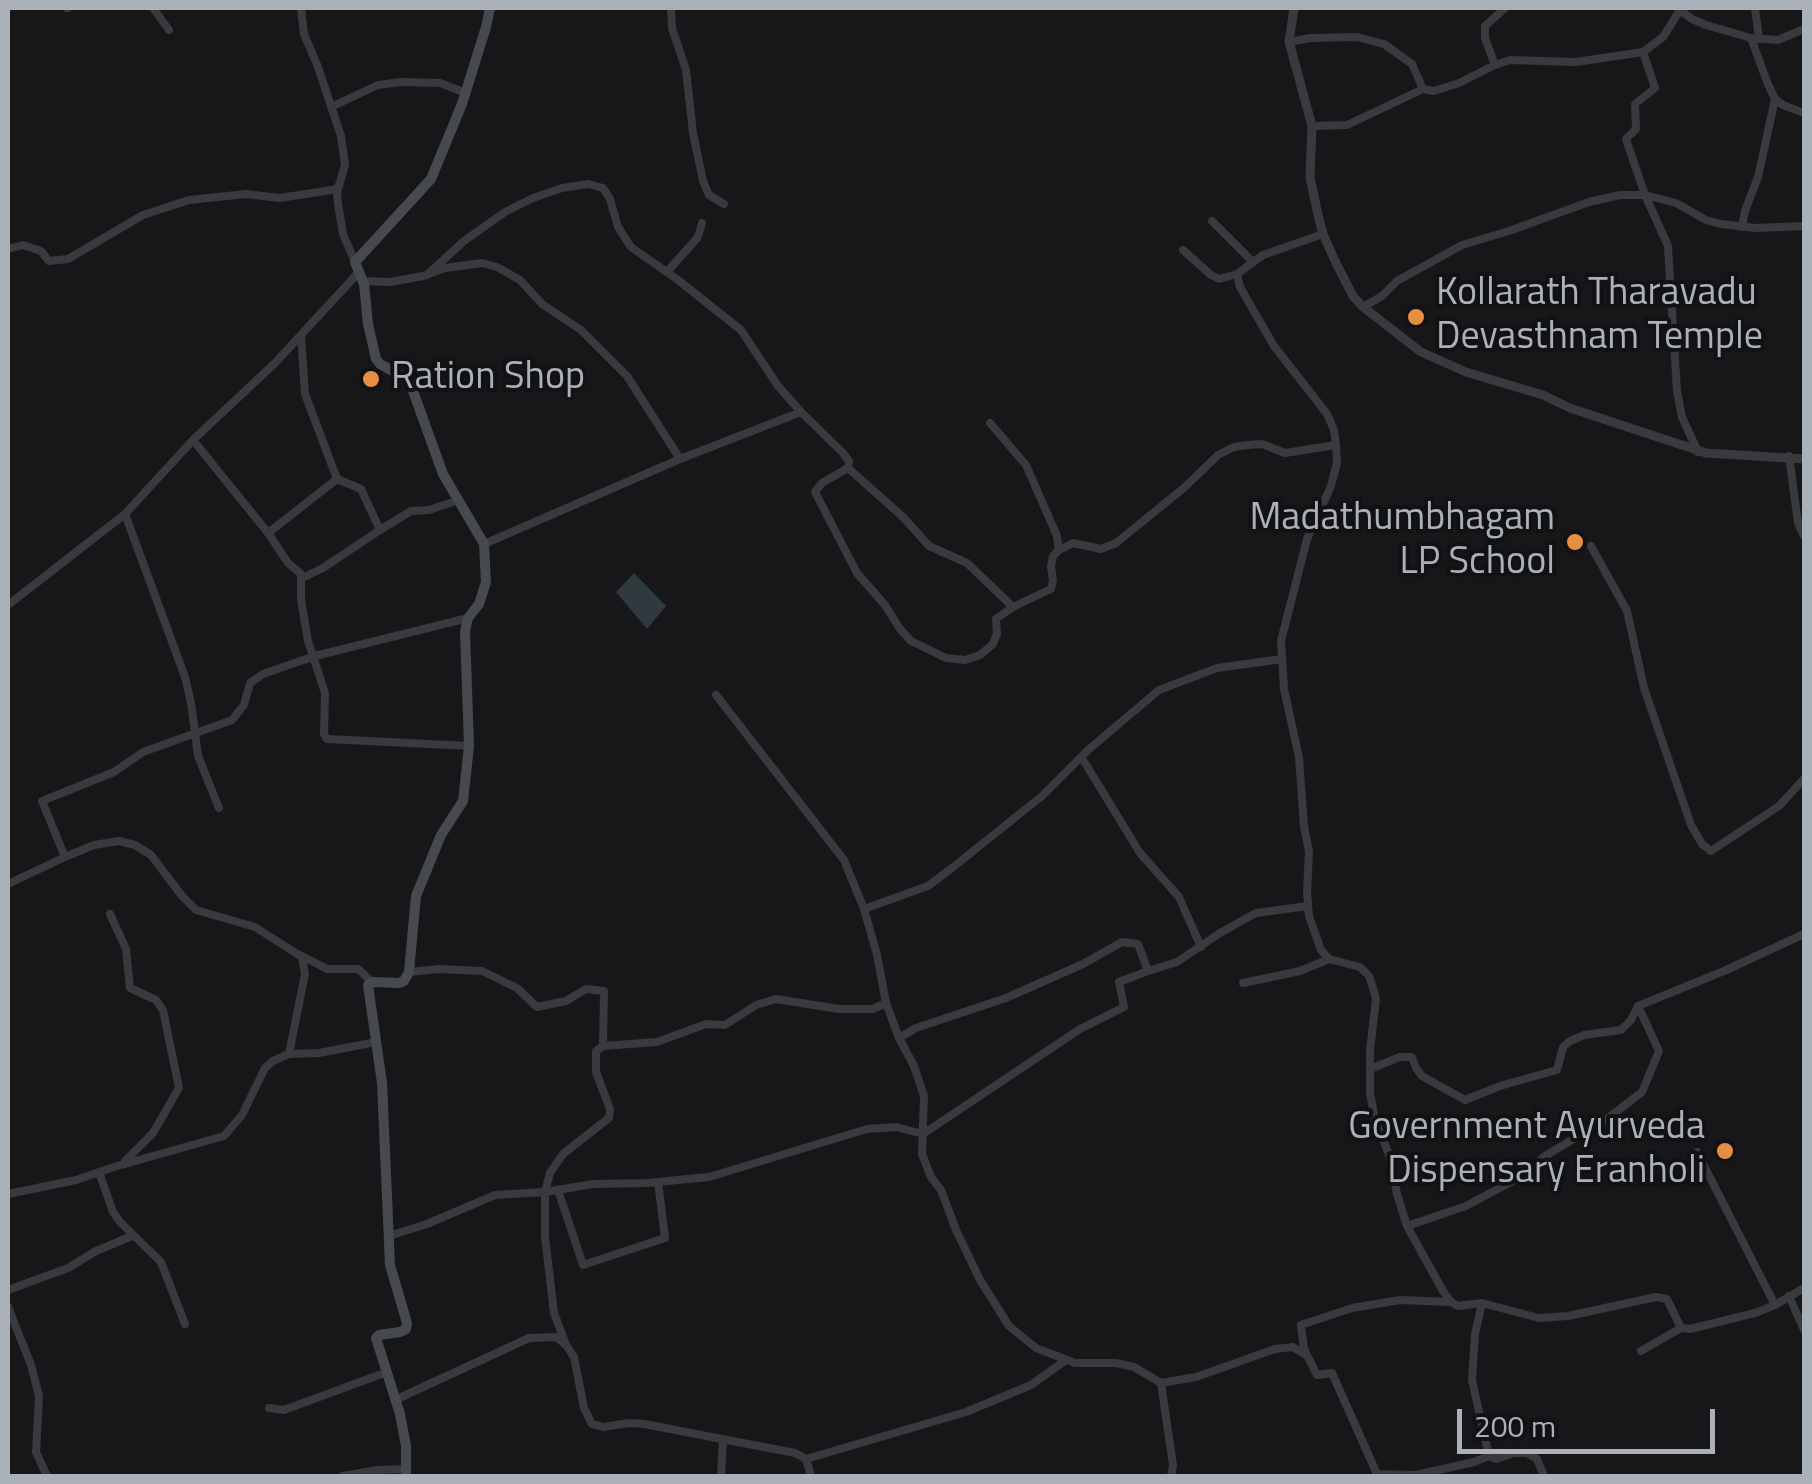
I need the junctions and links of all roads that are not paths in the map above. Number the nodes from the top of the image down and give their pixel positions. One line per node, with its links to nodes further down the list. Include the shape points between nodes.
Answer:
1 (153, 8): 10 (street)
2 (300, 8): 18 (street)
3 (490, 8): 16 (main road)
4 (671, 8): 23 (street, via 703,181 709,195)
5 (1294, 8): 12 (street)
6 (1505, 8): 14 (street, via 1485,26)
7 (1755, 8): 11 (street)
8 (1679, 9): 11 (street, via 1706,25); 13 (street, via 1663,37)
9 (1804, 29): 11 (street, via 1778,40)
10 (169, 30)
11 (1755, 38): 17 (street)
12 (1290, 42): 15 (street, via 1357,37 1384,44 1412,64); 20 (street)
13 (1643, 52): 14 (street); 22 (street, via 1655,88 1636,104 1636,129 1626,139)
14 (1494, 65): 15 (street, via 1459,84)
15 (1423, 89): 20 (street, via 1347,125)
16 (466, 93): 18 (street, via 440,82 401,82); 32 (main road, via 431,179)
17 (1775, 99): 19 (street); 27 (street)
18 (331, 107): 21 (street, via 344,165)
19 (1804, 113)
20 (1312, 126): 28 (street, via 1310,178)
21 (338, 190): 29 (street, via 189,200 144,215 68,258 50,261 41,251); 32 (street, via 340,220)
22 (1644, 195): 27 (street); 36 (street, via 1589,202 1462,245); 42 (street, via 1668,246 1677,392)
23 (724, 204)
24 (1212, 221): 31 (street)
25 (702, 222): 33 (street, via 698,237)
26 (1804, 226): 27 (street)
27 (1742, 227)
28 (1323, 234): 31 (street); 36 (street)
29 (8, 249)
30 (1182, 250): 34 (street, via 1219,279)
31 (1252, 262): 34 (street)
32 (359, 271): 35 (street, via 390,282); 37 (street); 48 (main road, via 376,358 409,380)
33 (667, 272): 35 (street, via 631,247 604,188 588,184 505,212); 38 (street, via 741,330)
34 (1236, 274): 41 (street, via 1274,346 1327,414)
35 (427, 275): 45 (street, via 482,262 520,280 627,376)
36 (1362, 307): 42 (street, via 1421,352 1466,372)
37 (301, 335): 40 (street); 47 (street, via 304,394)
38 (800, 412): 45 (street); 46 (street, via 847,456)
39 (990, 423): 55 (street, via 1026,465)
40 (193, 440): 49 (street); 51 (street)
41 (1336, 445): 55 (street, via 1285,453 1262,444 1234,447 1116,543); 61 (street, via 1331,486 1290,601)
42 (1698, 452): 43 (street)
43 (1789, 456): 44 (street); 52 (street)
44 (1804, 458)
45 (680, 459): 53 (street)
46 (848, 468): 58 (street, via 930,546 967,563); 58 (street, via 822,483 816,496 856,573 911,641 965,660 993,644 996,619)
47 (337, 479): 50 (street, via 361,490); 51 (street)
48 (459, 500): 50 (street, via 411,511); 53 (main road)
49 (125, 514): 57 (street); 63 (street, via 185,677)
50 (380, 530): 56 (street)
51 (268, 533): 56 (street)
52 (1804, 536)
53 (484, 544): 59 (main road, via 486,582)
54 (1592, 546): 66 (street, via 1627,611 1644,688 1702,844 1711,851 1779,806)
55 (1058, 550): 58 (street, via 1051,589)
56 (302, 578): 60 (street, via 300,600)
57 (8, 604)
58 (1013, 608)
59 (468, 618): 60 (street); 64 (main road)
60 (314, 656): 63 (street, via 263,674 250,684 232,720); 64 (street, via 327,738)
61 (1282, 659): 65 (street, via 1217,668 1159,690); 70 (street, via 1310,852)
62 (716, 695): 71 (street, via 844,860)
63 (196, 732): 67 (street); 68 (street, via 42,801)
64 (470, 746): 78 (main road, via 463,801 440,835 416,896)
65 (1082, 758): 71 (street, via 928,886); 74 (street, via 1140,853 1179,897)
66 (1804, 779)
67 (218, 808)
68 (65, 857): 69 (street); 75 (street, via 94,845 135,845 196,910 255,927)
69 (8, 884)
70 (1308, 906): 74 (street, via 1256,913); 76 (street)
71 (864, 909): 81 (street)
72 (110, 914): 90 (street, via 126,950 130,988 163,1010 178,1088 152,1133)
73 (1804, 934): 82 (street)
74 (1201, 946): 77 (street)
75 (299, 955): 79 (street, via 327,969 358,969); 86 (street, via 305,974)
76 (1328, 959): 80 (street); 87 (street, via 1360,966 1369,976 1376,1000)
77 (1148, 971): 83 (street, via 1138,944 1122,942); 88 (street, via 1120,982 1124,1007)
78 (409, 972): 79 (main road, via 399,983); 85 (street, via 482,972 517,988 537,1007 566,1002 586,988 604,991)
79 (372, 982): 84 (main road)
80 (1243, 983)
81 (886, 1003): 83 (street); 85 (street, via 839,1009 776,999 725,1025 706,1024 657,1042)
82 (1638, 1006): 87 (street, via 1622,1030 1570,1041 1556,1070 1465,1100 1422,1076 1412,1058); 96 (street, via 1659,1051 1642,1092 1522,1176 1466,1206)
83 (900, 1038): 88 (street, via 924,1096)
84 (376, 1042): 86 (street); 98 (main road)
85 (603, 1046): 94 (street, via 596,1051 596,1072 609,1118 564,1154)
86 (289, 1054): 90 (street, via 265,1068 224,1136)
87 (1370, 1069): 96 (street, via 1375,1120)
88 (923, 1134): 92 (street, via 867,1129 709,1178); 112 (street, via 931,1177 1009,1326 1036,1348)
89 (1697, 1152): 104 (street)
90 (122, 1164): 91 (street)
91 (99, 1172): 95 (street); 97 (street, via 113,1212)
92 (658, 1182): 93 (street); 93 (street, via 665,1238 584,1265)
93 (558, 1190): 94 (street)
94 (545, 1192): 98 (street, via 495,1195); 109 (street, via 554,1313)
95 (8, 1194)
96 (1407, 1226): 102 (street)
97 (132, 1236): 100 (street); 106 (street, via 161,1262)
98 (389, 1236): 113 (main road, via 407,1323 400,1332 376,1338)
99 (1804, 1288): 101 (street)
100 (8, 1289)
101 (1789, 1296): 104 (street); 108 (street)
102 (1451, 1302): 103 (street); 111 (street, via 1400,1300 1302,1325)
103 (1482, 1303): 107 (street, via 1540,1318 1656,1297 1667,1299); 118 (street, via 1472,1380)
104 (1775, 1305): 107 (street)
105 (8, 1307): 122 (street, via 32,1365 36,1452)
106 (185, 1324)
107 (1681, 1328): 110 (street)
108 (1804, 1330)
109 (566, 1345): 115 (street, via 556,1338 528,1338); 117 (street, via 592,1424 644,1424)
110 (1641, 1351)
111 (1307, 1356): 114 (street, via 1293,1346 1274,1349); 121 (street, via 1316,1375 1332,1373 1377,1474)
112 (1066, 1360): 114 (street, via 1134,1367); 119 (street, via 1031,1385 966,1412)
113 (386, 1372): 115 (main road); 116 (street, via 284,1410)
114 (1161, 1383): 126 (street)
115 (396, 1400): 120 (main road)
116 (269, 1408)
117 (723, 1440): 119 (street); 124 (street)
118 (1488, 1456): 121 (street); 127 (street, via 1527,1453)
119 (806, 1459): 125 (street)
120 (406, 1473): 123 (street)
121 (1443, 1473)
122 (47, 1476)
123 (344, 1476)
124 (721, 1476)
125 (810, 1476)
126 (1171, 1476)
127 (1544, 1476)

